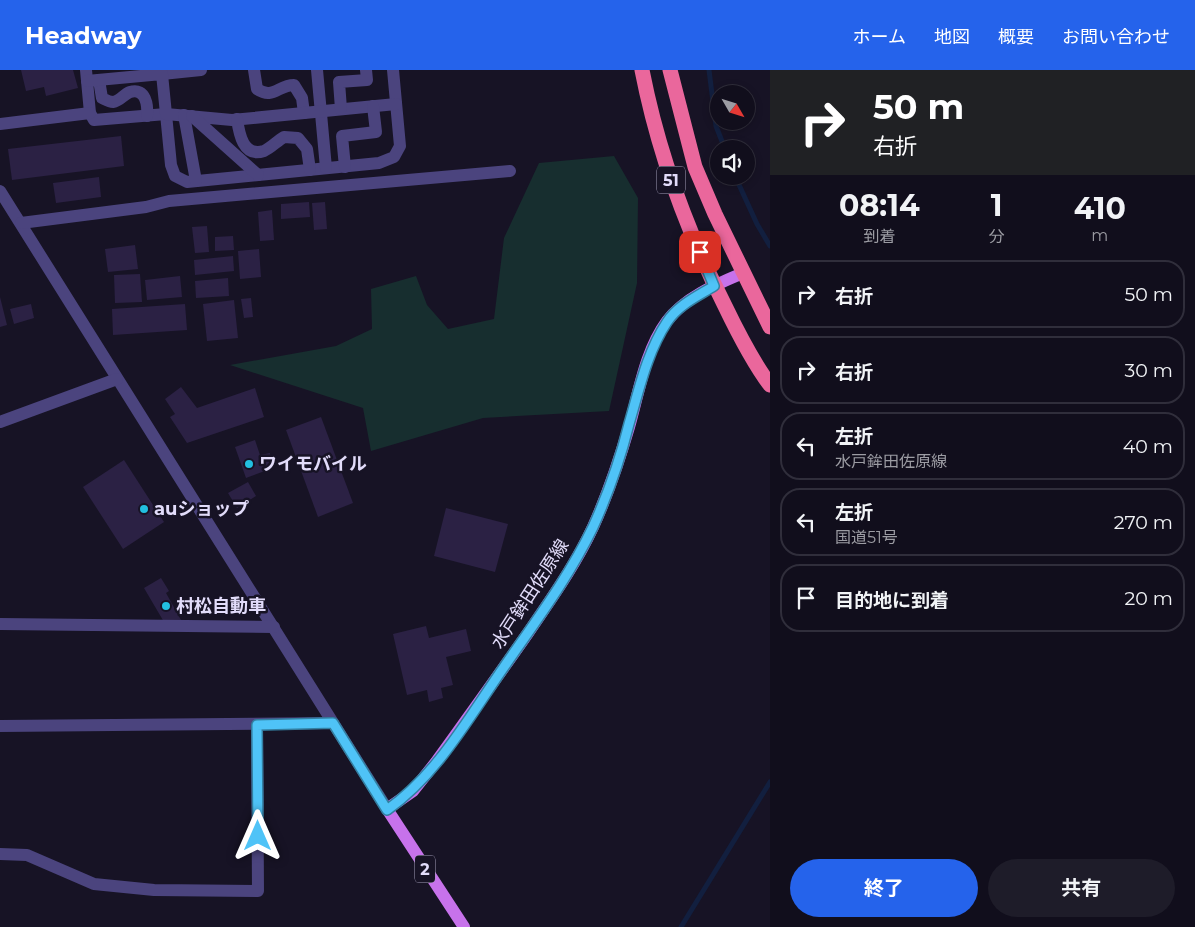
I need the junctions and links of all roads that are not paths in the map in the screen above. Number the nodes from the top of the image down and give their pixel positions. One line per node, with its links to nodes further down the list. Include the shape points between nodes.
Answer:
1 (201, 70): 9 (street)
2 (254, 70): 18 (street, via 257,89 263,93 294,85 302,98)
3 (317, 70): 16 (street)
4 (366, 70): 15 (street, via 367,80 339,82)
5 (393, 70): 12 (street)
6 (642, 70): 33 (highway, 51, via 670,177)
7 (670, 70): 14 (highway, 51)
8 (676, 70): 14 (highway)
9 (162, 72): 10 (street); 19 (street)
10 (113, 74): 11 (street)
11 (91, 77): 17 (street); 20 (street, via 102,98 109,101 116,102 131,92 138,92 148,105)
12 (396, 104): 13 (street); 24 (street, via 400,146 394,157 379,163)
13 (373, 106): 15 (street); 24 (street, via 376,132 342,136)
14 (678, 107): 32 (highway, 51, via 695,167)
15 (341, 109): 16 (street)
16 (321, 111): 18 (street); 25 (street)
17 (90, 113): 20 (street, via 94,120 100,121); 23 (street)
18 (304, 113): 22 (street)
19 (166, 114): 20 (street); 21 (street); 29 (street, via 175,176 187,182)
20 (147, 116)
21 (188, 116): 22 (street); 28 (street); 29 (street)
22 (237, 119): 26 (street, via 240,138 249,150 265,150 284,137 298,138 307,149)
23 (0, 124)
24 (345, 167): 25 (street)
25 (326, 168): 26 (street)
26 (310, 170): 28 (street)
27 (510, 171): 31 (street, via 169,201 146,207)
28 (258, 175): 29 (street)
29 (196, 181)
30 (0, 191): 31 (street)
31 (21, 223): 35 (street)
32 (743, 273): 33 (main road, 水戸鉾田佐原線); 34 (highway, 51)
33 (714, 286): 36 (highway, 51); 43 (main road, 水戸鉾田佐原線, via 683,305 668,320 656,341 614,476 593,528 572,565 436,762 413,791)
34 (770, 327)
35 (117, 379): 37 (street); 39 (street)
36 (770, 385)
37 (0, 422)
38 (0, 624): 39 (street)
39 (274, 627): 40 (street)
40 (333, 723): 41 (street); 43 (street)
41 (257, 725): 42 (street); 44 (street, via 258,891 154,890 94,884 27,855)
42 (0, 726)
43 (387, 810): 45 (main road, 2)
44 (0, 854)
45 (464, 927)

